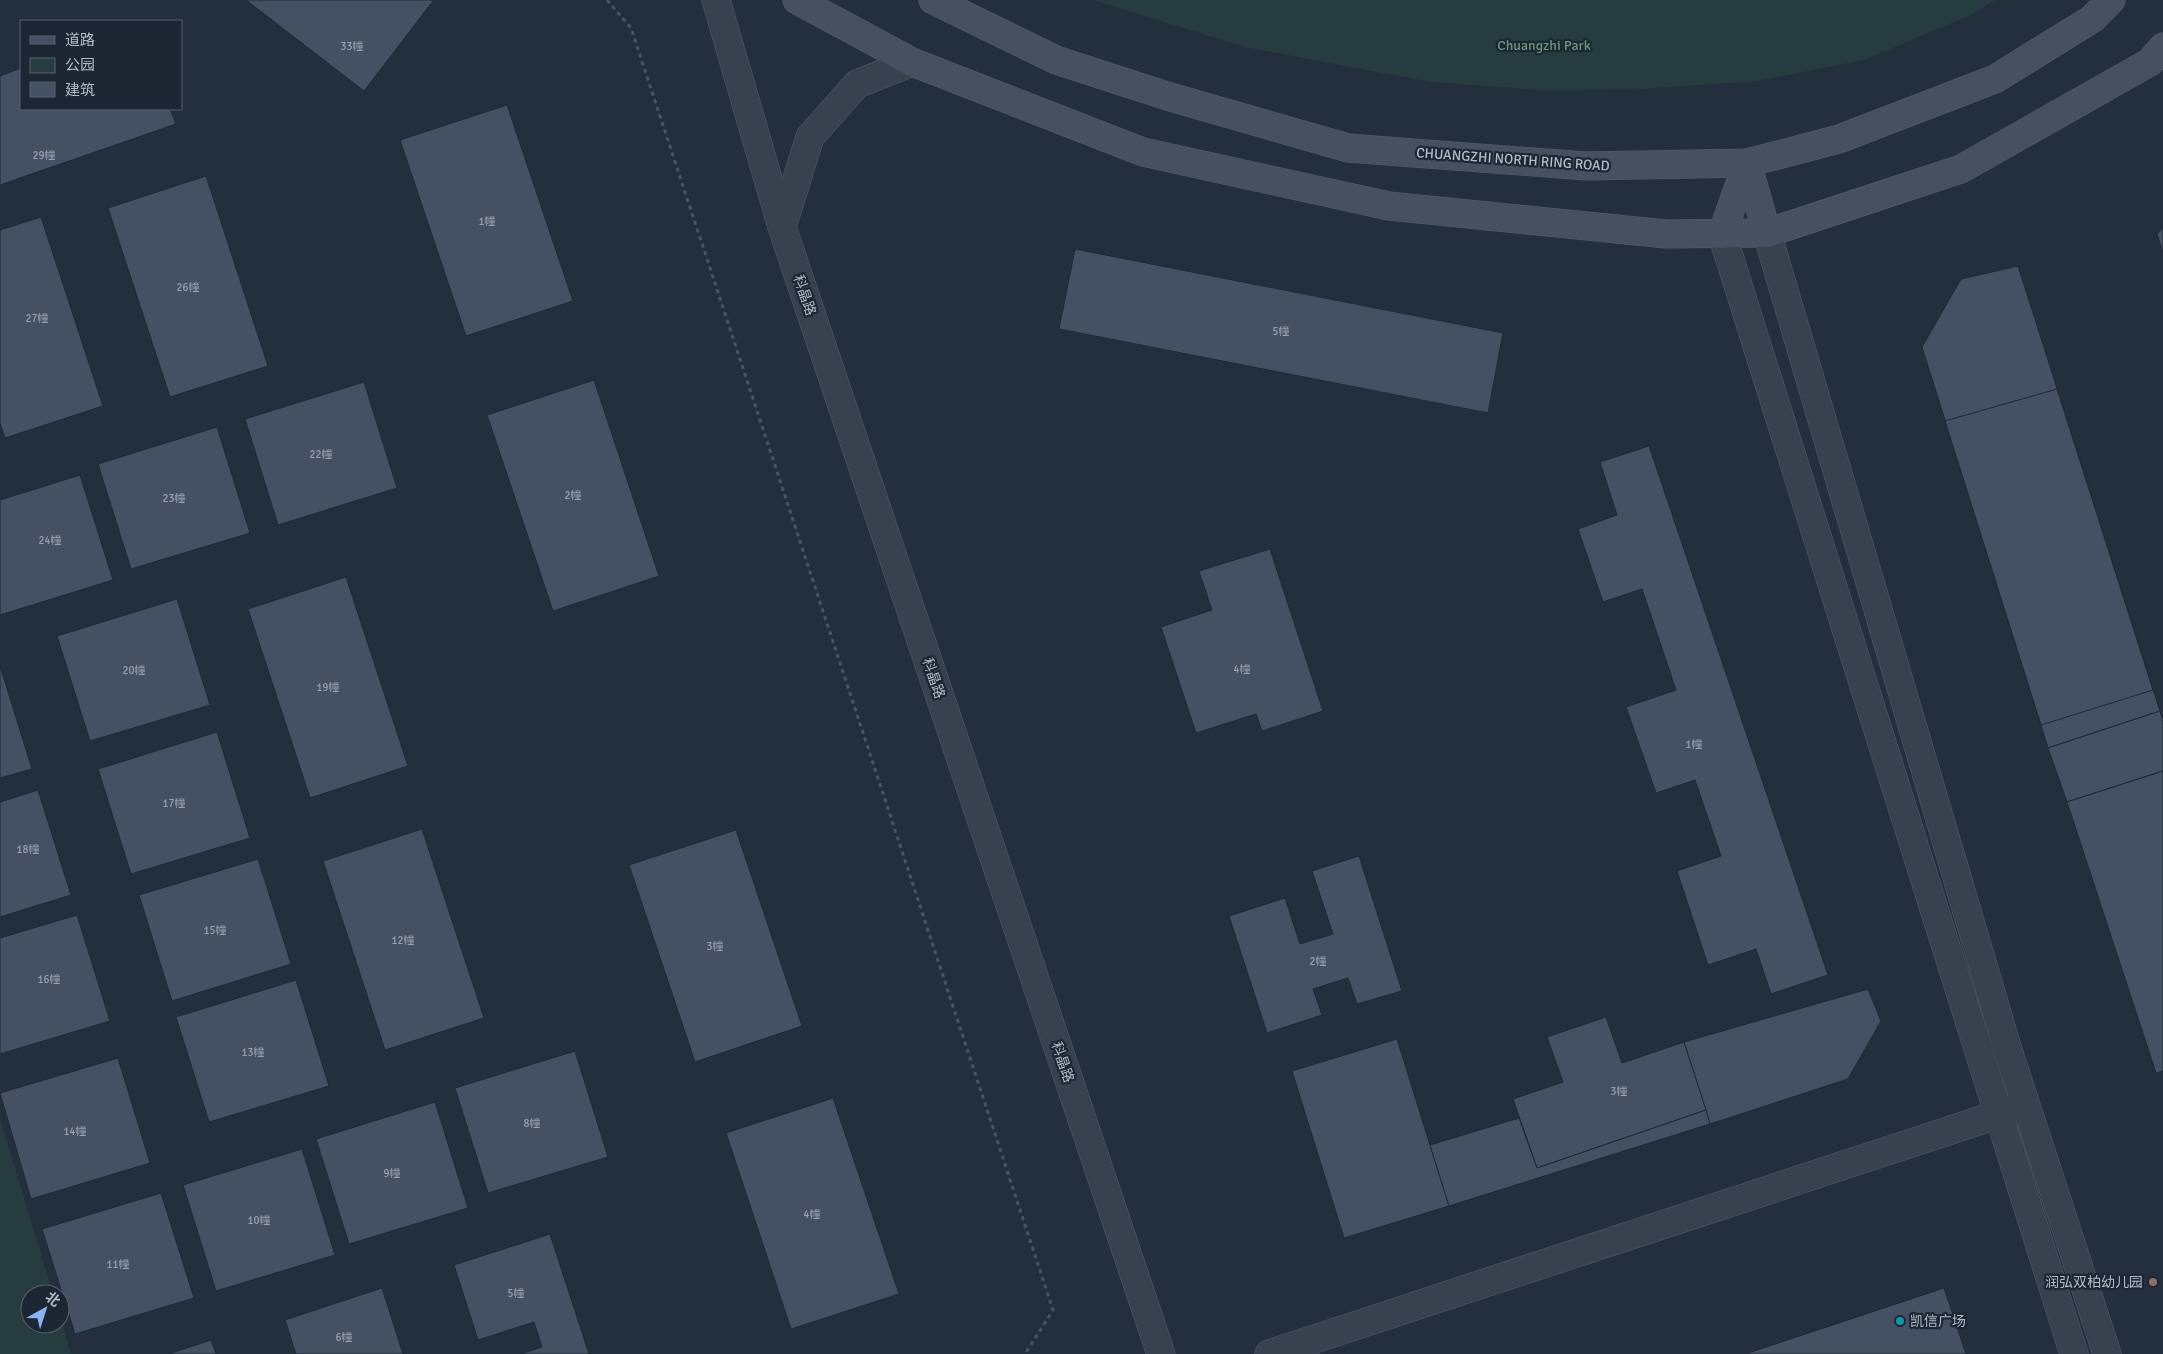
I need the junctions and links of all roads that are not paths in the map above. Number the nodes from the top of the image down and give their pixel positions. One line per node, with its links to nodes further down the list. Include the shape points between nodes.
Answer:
1 (716, 0): 8 (street, 科晶路)
2 (797, 0): 6 (main road)
3 (933, 0): 7 (main road, CHUANGZHI NORTH RING ROAD, via 1056,60 1166,96 1348,148 1586,166)
4 (2111, 0): 7 (main road, CHUANGZHI NORTH RING ROAD, via 2092,19 1995,79 1839,139)
5 (2163, 47): 10 (main road, via 2150,62 1961,170)
6 (912, 62): 8 (street, via 857,84 810,138); 9 (main road, via 1143,152 1389,206 1666,234)
7 (1747, 163): 9 (main road); 10 (main road)
8 (782, 226): 13 (street, 科晶路)
9 (1722, 234): 10 (main road); 12 (street)
10 (1767, 234): 11 (street)
11 (2026, 1106): 12 (street); 16 (street)
12 (1999, 1115): 14 (street); 15 (street)
13 (1161, 1354)
14 (1268, 1354)
15 (2074, 1354)
16 (2107, 1354)

